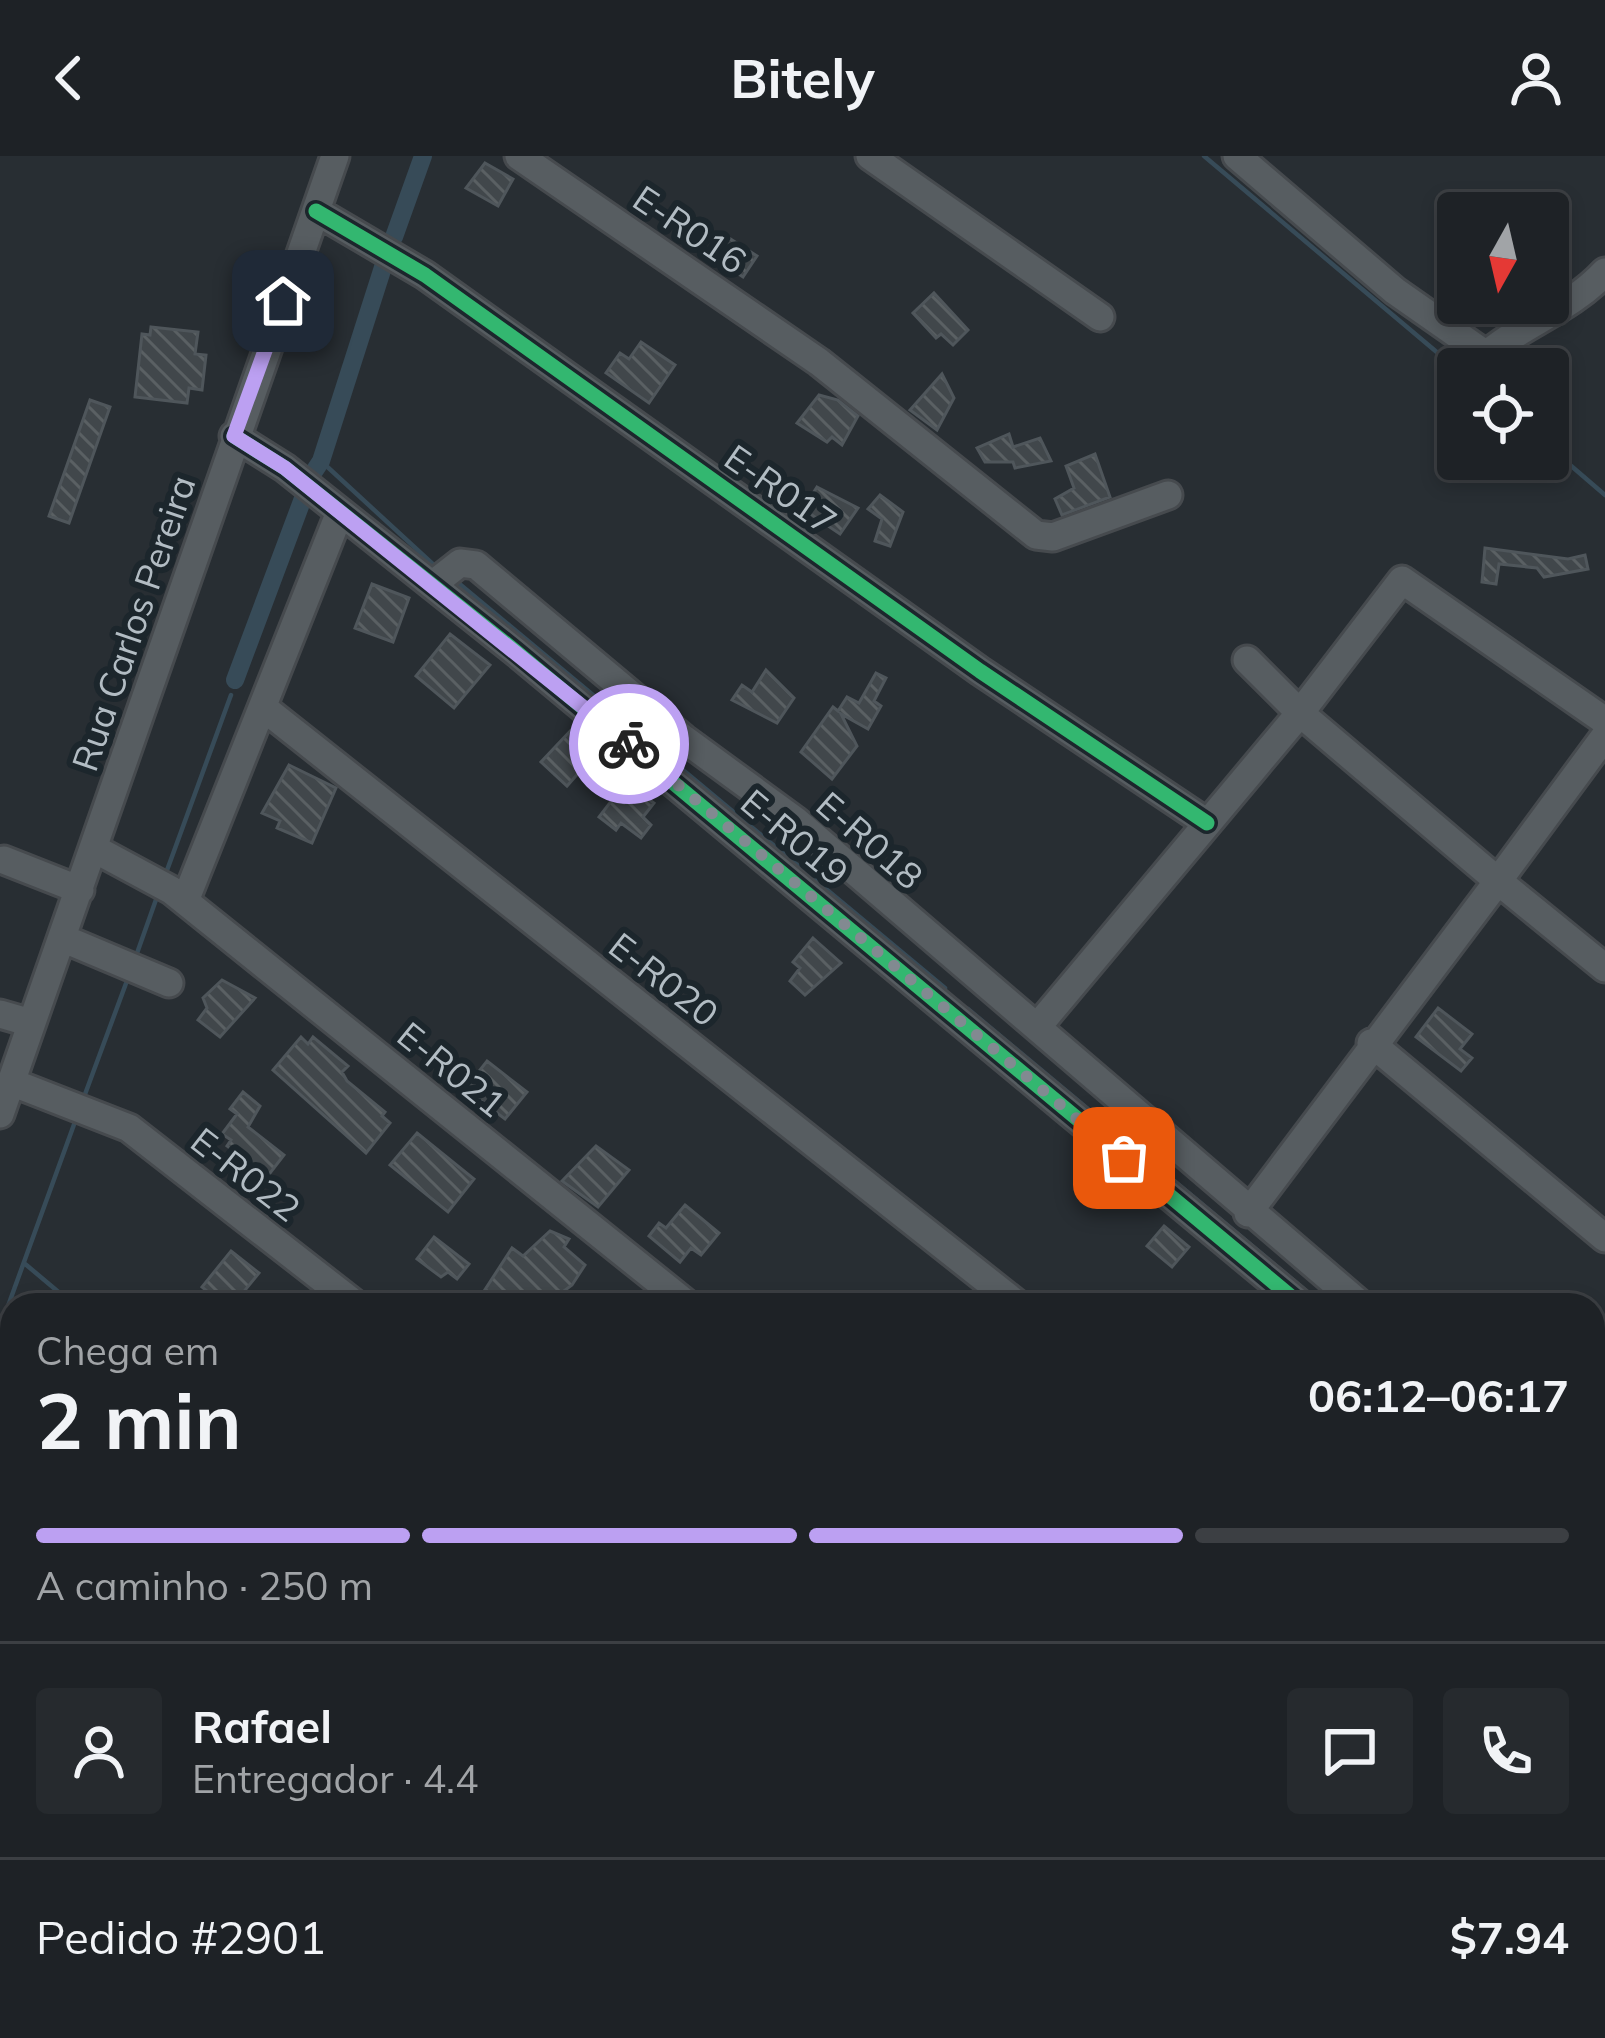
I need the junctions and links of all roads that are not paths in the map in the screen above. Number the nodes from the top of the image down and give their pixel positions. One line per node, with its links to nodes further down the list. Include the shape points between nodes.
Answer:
1 (335, 156): 5 (street, Rua Carlos Pereira)
2 (519, 156): 11 (street, E-R016, via 819,362 1036,535 1053,537)
3 (870, 156): 7 (street)
4 (1237, 156): 8 (street)
5 (316, 211): 10 (street, Rua Carlos Pereira); 19 (street, E-R017, via 425,275 980,671)
6 (1605, 272): 9 (street, via 1576,302)
7 (1100, 317)
8 (1449, 348)
9 (1501, 348)
10 (234, 436): 12 (street, E-R019); 20 (street, Rua Carlos Pereira)
11 (1168, 495)
12 (340, 512): 13 (street, E-R019); 15 (street)
13 (432, 585): 27 (street, E-R018, via 460,562 476,566 683,739 796,821); 29 (street, E-R019)
14 (1247, 660): 16 (street)
15 (266, 709): 24 (street); 40 (street, E-R020)
16 (1300, 713): 17 (street, via 1402,580); 19 (street); 22 (street)
17 (1605, 721)
18 (1605, 736): 22 (street)
19 (1208, 823): 32 (street)
20 (93, 848): 23 (street, Rua Carlos Pereira); 24 (street, E-R021)
21 (4, 860): 23 (street)
22 (1498, 881): 26 (street); 33 (street)
23 (80, 890): 25 (street, Rua Carlos Pereira)
24 (170, 890): 39 (street, E-R021)
25 (62, 938): 28 (street); 31 (street, Rua Carlos Pereira)
26 (1605, 968)
27 (975, 979): 29 (street); 32 (street, E-R018)
28 (170, 983)
29 (948, 1011): 41 (street, E-R019)
30 (0, 1014): 31 (street)
31 (32, 1023): 34 (street, Rua Carlos Pereira)
32 (1038, 1026): 36 (street, E-R018)
33 (1371, 1043): 36 (street); 37 (street)
34 (11, 1082): 35 (street, Rua Carlos Pereira); 38 (street, E-R022, via 129,1128)
35 (0, 1114)
36 (1248, 1213): 42 (street, E-R018)
37 (1605, 1238)
38 (341, 1293)
39 (673, 1293)
40 (1003, 1293)
41 (1287, 1293)
42 (1346, 1293)

